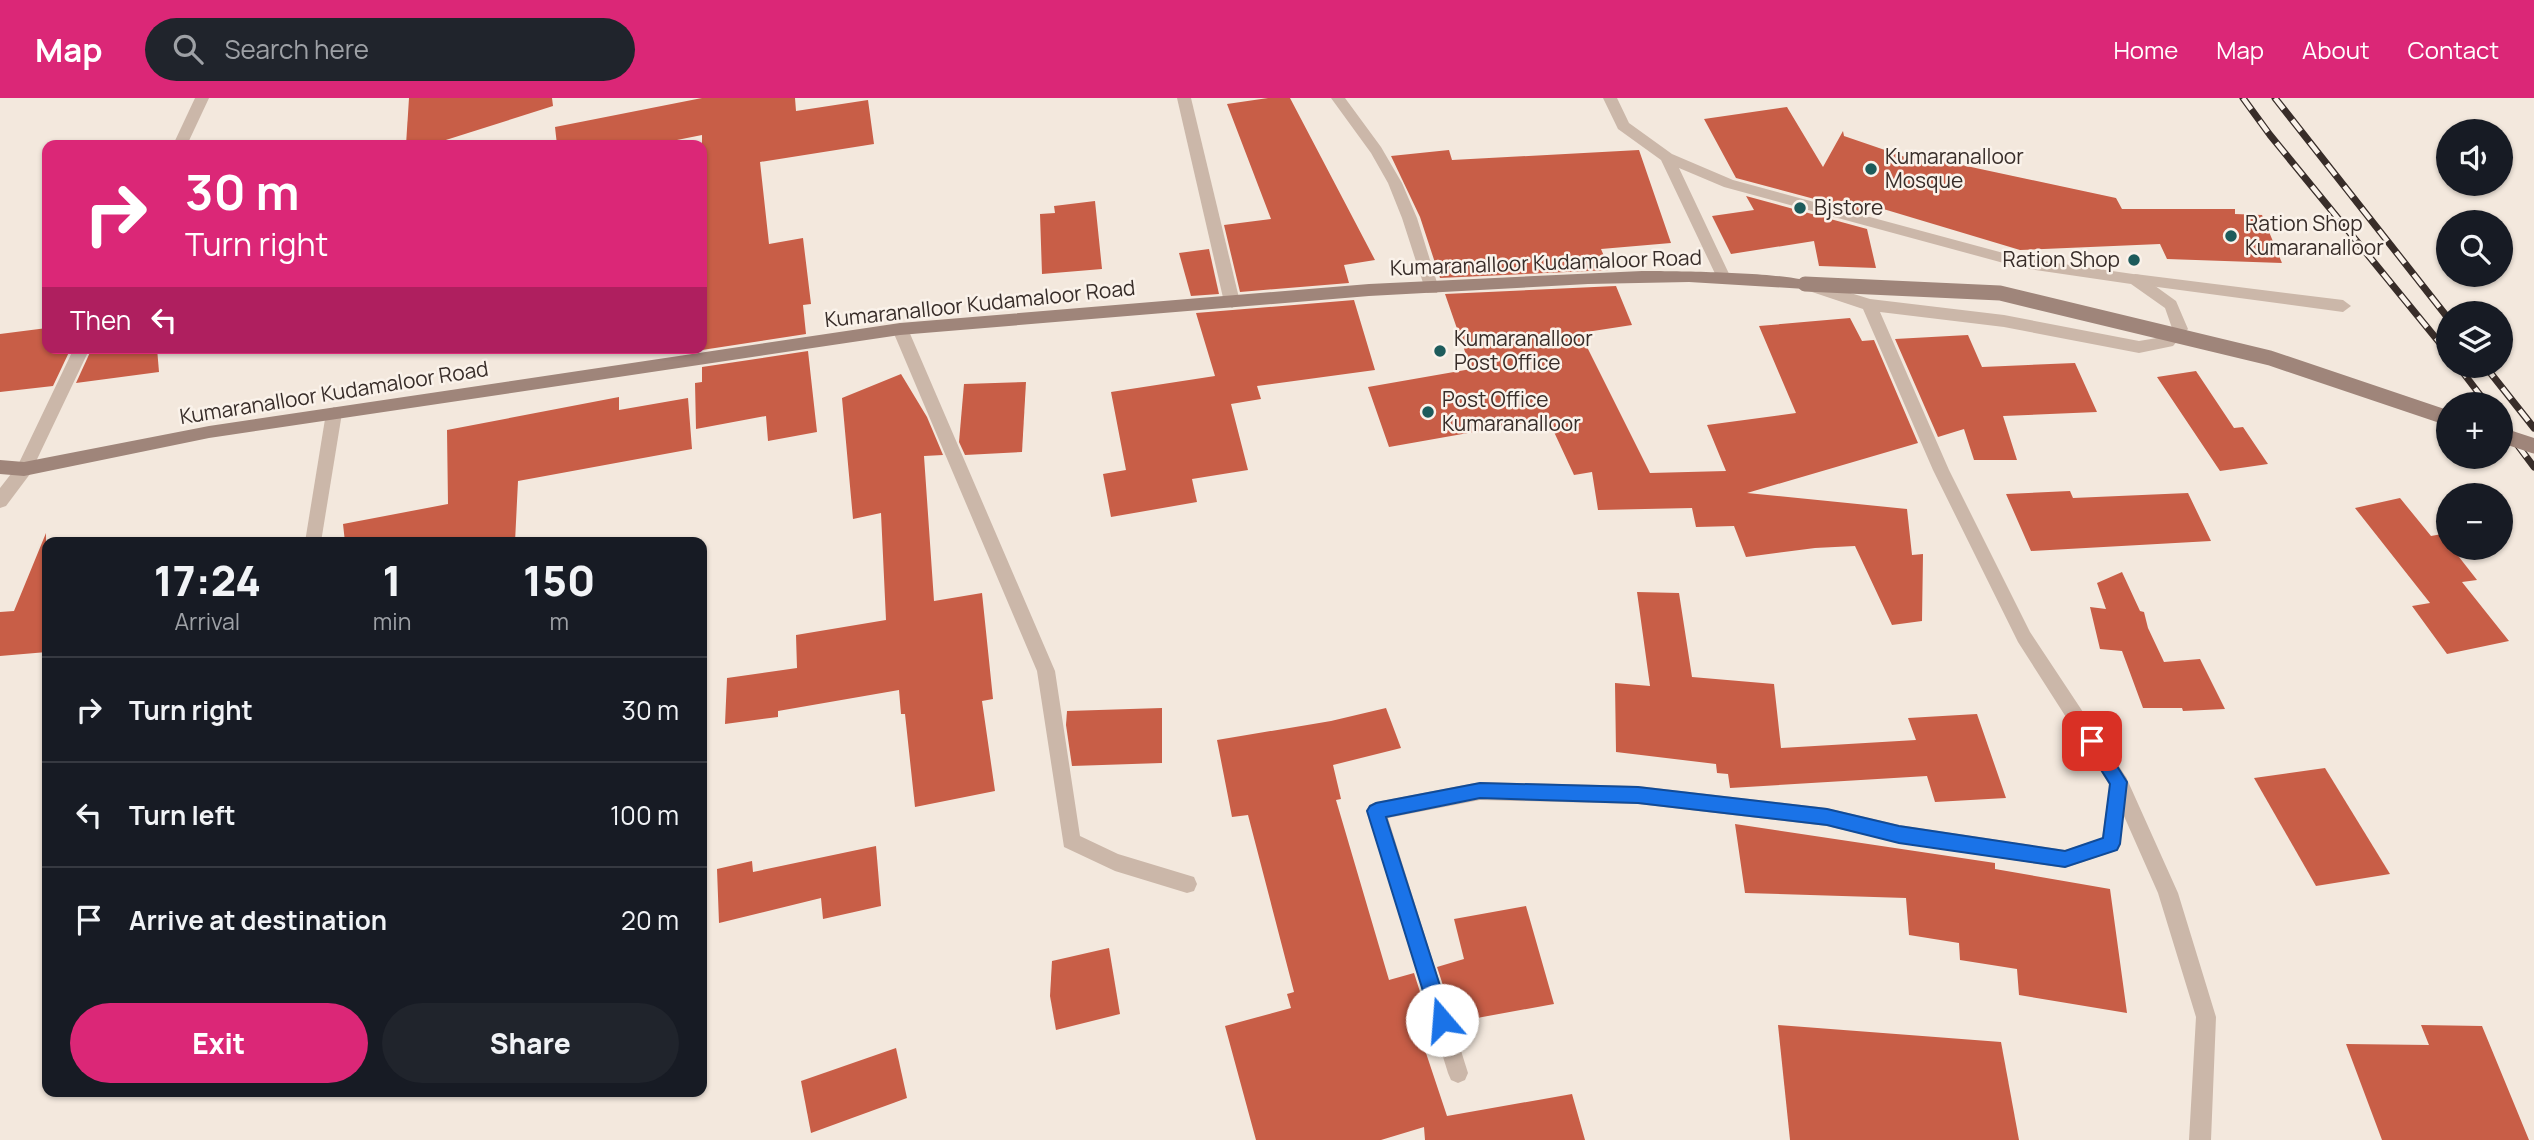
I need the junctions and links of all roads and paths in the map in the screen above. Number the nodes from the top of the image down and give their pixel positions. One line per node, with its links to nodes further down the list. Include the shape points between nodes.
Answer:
1 (202, 98): 5 (street)
2 (1184, 98): 11 (street)
3 (1338, 98): 10 (street, via 1377,151 1408,210)
4 (1610, 98): 6 (street, via 1623,126)
5 (182, 140)
6 (1667, 157): 7 (street); 8 (street, via 1729,184 2022,263)
7 (1724, 278): 9 (main road, Kumaranalloor Kudamaloor Road); 10 (main road, Kumaranalloor Kudamaloor Road, via 1619,277)
8 (2135, 279): 12 (street, via 2171,306 2180,329 2168,342 2139,346 2004,321); 13 (street)
9 (1805, 284): 12 (street); 17 (main road, Kumaranalloor Kudamaloor Road, bridge, via 2000,293 2270,358)
10 (1432, 289): 11 (main road, Kumaranalloor Kudamaloor Road)
11 (1232, 302): 14 (main road, Kumaranalloor Kudamaloor Road)
12 (1869, 305): 24 (street, via 1941,470 2024,637)
13 (2343, 306)
14 (900, 329): 16 (main road, Kumaranalloor Kudamaloor Road); 25 (street, via 1046,671 1071,841 1115,862)
15 (79, 354): 21 (street)
16 (334, 413): 21 (main road, Kumaranalloor Kudamaloor Road, via 209,432); 23 (street)
17 (2436, 414)
18 (2513, 439): 19 (main road, bridge)
19 (2534, 446)
20 (0, 467): 21 (main road, Kumaranalloor Kudamaloor Road)
21 (24, 469): 22 (street)
22 (0, 501)
23 (314, 537)
24 (2119, 782): 26 (street, via 2111,844 2065,859 1899,834 1827,817 1638,795 1480,790 1376,811); 27 (street, via 2168,893 2206,1017)
25 (1187, 884)
26 (1458, 1073)
27 (2200, 1140)

